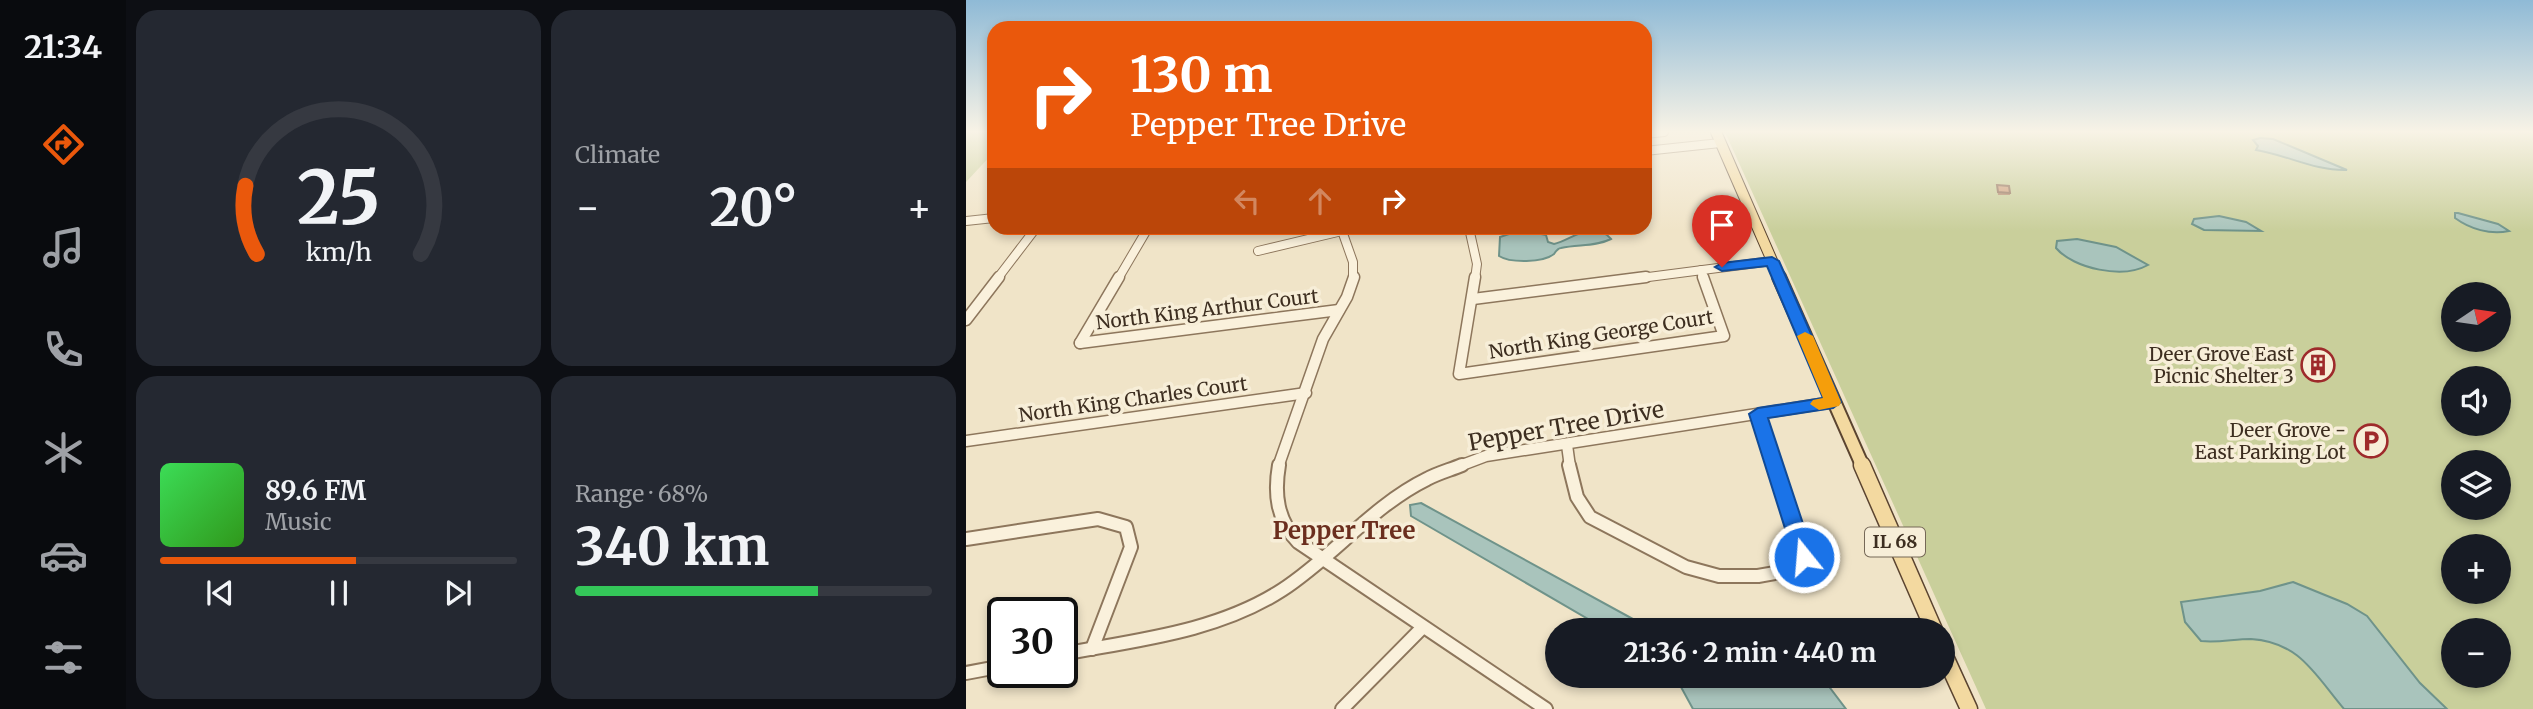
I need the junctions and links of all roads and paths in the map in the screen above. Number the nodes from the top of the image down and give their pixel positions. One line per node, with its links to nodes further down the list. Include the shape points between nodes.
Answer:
1 (1730, 165): 10 (main road, IL 68)
2 (987, 219): 3 (street)
3 (966, 221)
4 (1031, 235): 14 (street)
5 (1144, 235): 13 (street, North King Arthur Court, via 1080,343)
6 (1318, 235): 9 (street)
7 (1343, 235): 13 (street, via 1354,272)
8 (1471, 235): 12 (street, via 1477,257)
9 (1258, 251)
10 (1772, 261): 11 (street); 16 (main road, IL 68)
11 (1701, 270): 12 (street); 12 (street, North King George Court, via 1724,336 1459,374)
12 (1473, 299)
13 (1339, 310): 15 (street, via 1319,348)
14 (966, 320)
15 (1306, 393): 18 (street, North King Charles Court); 21 (street, via 1276,478 1278,507 1292,536)
16 (1833, 402): 17 (street, Pepper Tree Drive); 22 (main road, IL 68)
17 (1758, 414): 19 (street, Pepper Tree Drive); 19 (street, via 1804,557 1794,570 1752,579 1700,574 1594,520 1574,492)
18 (966, 441)
19 (1567, 445): 21 (street, Pepper Tree Drive, via 1486,456 1426,479 1386,505)
20 (966, 539): 24 (street, via 1098,519 1126,527 1131,547)
21 (1321, 559): 23 (street); 24 (street, Pepper Tree Drive, via 1263,601 1218,622)
22 (1929, 618)
23 (1423, 627): 29 (street); 30 (street)
24 (1091, 649): 25 (street, Pepper Tree Drive)
25 (1078, 651)
26 (987, 669): 27 (street)
27 (966, 673)
28 (1955, 678): 31 (main road)
29 (1342, 709)
30 (1546, 709)
31 (1969, 709)

